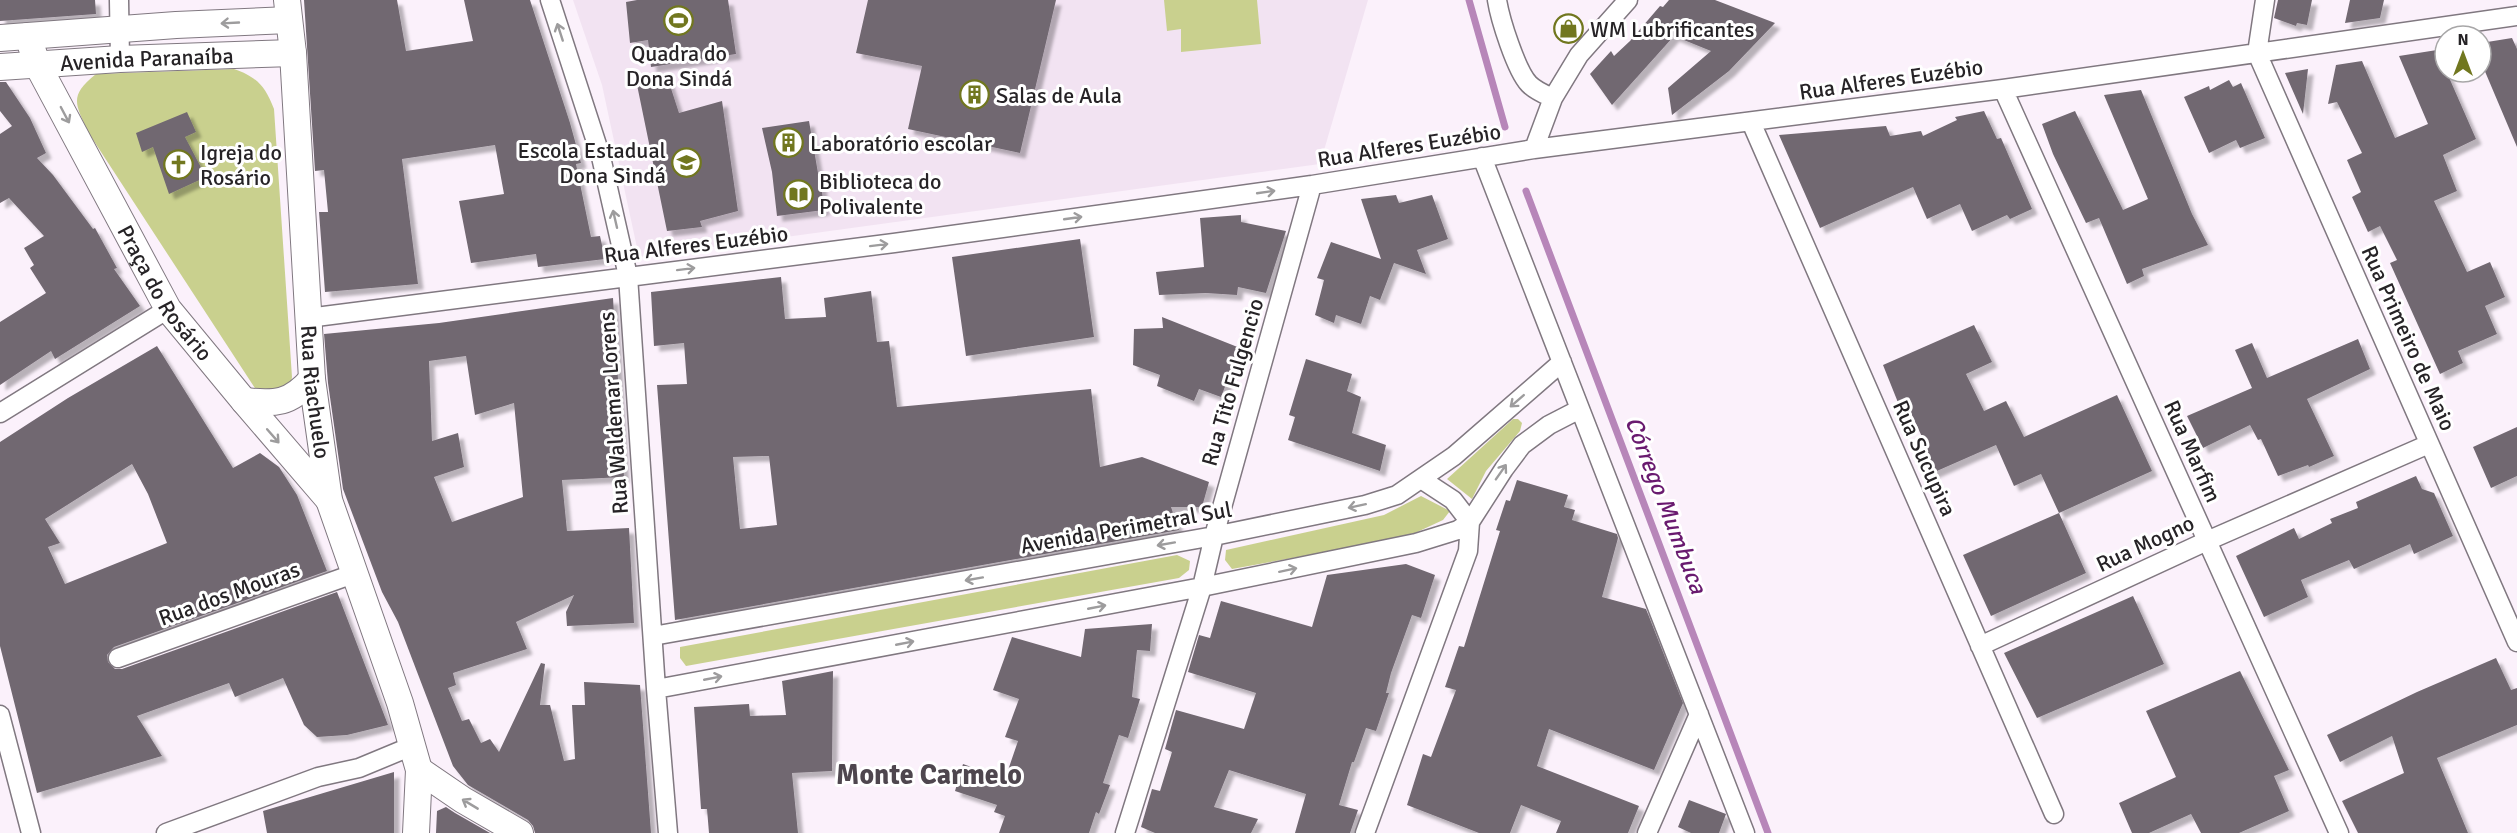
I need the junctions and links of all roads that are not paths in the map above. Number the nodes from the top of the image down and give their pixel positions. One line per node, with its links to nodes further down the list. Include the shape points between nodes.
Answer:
1 (119, 0): 8 (street)
2 (549, 0): 22 (street, Rua Waldemar Lorens, one-way to 2, via 601,158)
3 (1497, 0): 17 (street, via 1519,68 1537,91)
4 (1628, 0): 17 (street, via 1579,55)
5 (2265, 0): 12 (street)
6 (288, 10): 8 (main road, Avenida Paranaíba, one-way to 8); 11 (main road, Rua Riachuelo)
7 (2517, 16): 12 (street, Rua Alferes Euzébio)
8 (119, 29): 9 (main road, Avenida Paranaíba); 13 (street)
9 (28, 36): 10 (main road, Avenida Paranaíba); 14 (main road, Praça do Rosário)
10 (0, 38)
11 (293, 53): 13 (main road, Avenida Paranaíba); 24 (main road, Rua Riachuelo)
12 (2257, 53): 16 (street, Rua Alferes Euzébio); 30 (street, Rua Primeiro de Maio)
13 (120, 59): 14 (main road, Avenida Paranaíba)
14 (37, 64): 15 (main road, Avenida Paranaíba); 23 (main road, Praça do Rosário, one-way to 23)
15 (0, 67)
16 (2003, 89): 18 (street, Rua Alferes Euzébio); 35 (street, Rua Marfim)
17 (1553, 98): 19 (street)
18 (1751, 122): 19 (street, Rua Alferes Euzébio); 40 (street, Rua Sucupira)
19 (1534, 149): 20 (street, Rua Alferes Euzébio)
20 (1482, 157): 21 (street, Rua Alferes Euzébio); 25 (street)
21 (1312, 185): 22 (street, Rua Alferes Euzébio, one-way to 21); 34 (street, Rua Tito Fulgencio)
22 (628, 276): 24 (street, Rua Alferes Euzébio); 38 (street, Rua Waldemar Lorens)
23 (168, 309): 27 (main road, Praça do Rosário); 29 (street)
24 (308, 318): 26 (main road, Rua Riachuelo)
25 (1562, 362): 28 (street); 31 (street, Avenida Perimetral Sul, one-way to 31, via 1454,456)
26 (312, 379): 27 (main road, via 299,393 286,399 267,403); 32 (main road, Rua Riachuelo)
27 (244, 401): 32 (main road, Praça do Rosário, one-way to 32)
28 (1580, 409): 33 (street, one-way to 28, via 1522,445); 43 (street)
29 (0, 413)
30 (2430, 444): 35 (street, Rua Mogno); 39 (street, Rua Primeiro de Maio)
31 (1421, 479): 33 (street, via 1453,500); 34 (street, Avenida Perimetral Sul, one-way to 34, via 1397,495 1365,505)
32 (329, 500): 36 (main road, Rua Riachuelo)
33 (1470, 522): 37 (street, one-way to 33, via 1416,543 1458,530); 53 (street, via 1468,551)
34 (1214, 536): 37 (street, Rua Tito Fulgencio); 38 (street, Avenida Perimetral Sul, one-way to 38)
35 (2207, 541): 40 (street, Rua Mogno); 56 (street, Rua Marfim)
36 (356, 573): 41 (street, Rua dos Mouras); 45 (main road, Rua Riachuelo)
37 (1202, 587): 42 (street, one-way to 37); 47 (street, Rua Tito Fulgencio)
38 (653, 636): 42 (street, Rua Waldemar Lorens)
39 (2517, 642)
40 (1980, 646): 46 (street, Rua Sucupira)
41 (118, 658)
42 (656, 689): 52 (street, Rua Waldemar Lorens)
43 (1699, 714): 54 (street); 55 (street)
44 (0, 715): 48 (street)
45 (415, 758): 49 (street, via 318,777); 50 (main road, Rua Riachuelo); 51 (main road, one-way to 45, via 464,800)
46 (2054, 814)
47 (1130, 831)
48 (32, 833)
49 (166, 833)
50 (416, 833)
51 (520, 833)
52 (668, 833)
53 (1365, 833)
54 (1647, 833)
55 (1745, 833)
56 (2339, 833)

